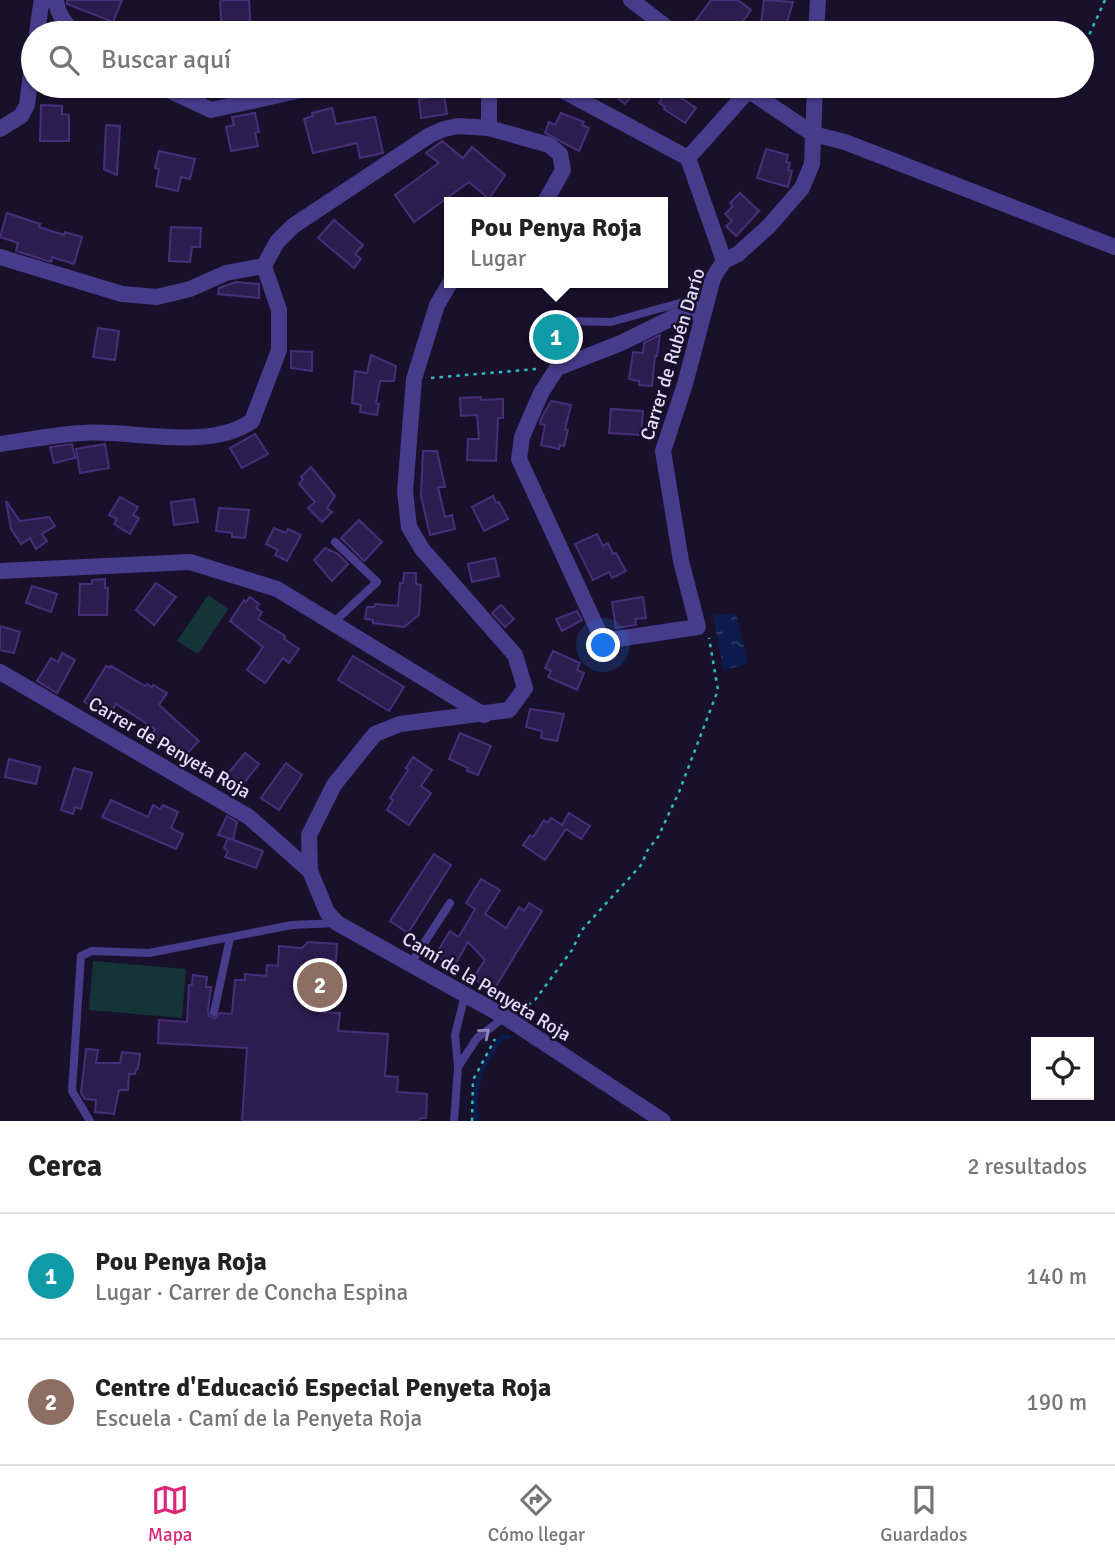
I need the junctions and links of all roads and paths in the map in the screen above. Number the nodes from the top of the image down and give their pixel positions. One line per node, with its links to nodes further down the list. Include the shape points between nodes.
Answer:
1 (47, 0): 6 (street, via 41,4)
2 (56, 0): 7 (street)
3 (631, 0): 8 (street)
4 (818, 0): 9 (street)
5 (1105, 0): 10 (path)
6 (39, 21)
7 (64, 21)
8 (658, 21)
9 (817, 21)
10 (1094, 24)
11 (28, 98): 20 (street, via 21,116)
12 (186, 98): 13 (street, via 211,110)
13 (265, 98)
14 (489, 98): 19 (street)
15 (577, 98): 22 (street)
16 (737, 98): 22 (street)
17 (760, 98): 21 (street)
18 (814, 98): 21 (street, Carrer de Rubén Darío)
19 (489, 128): 23 (street, via 549,145 560,154 563,170); 27 (street, via 458,126 430,135 293,226 277,242)
20 (0, 129)
21 (813, 134): 24 (street, via 845,142); 26 (street, Carrer de Rubén Darío, via 812,164 802,188 769,226)
22 (688, 158): 26 (street)
23 (548, 197)
24 (1115, 247)
25 (0, 257): 27 (street, via 122,295 157,297 226,273)
26 (724, 261): 29 (street, Carrer de Rubén Darío, via 713,278)
27 (264, 266): 33 (street, via 279,310 279,350 253,421 214,435 169,438 83,433)
28 (447, 288): 32 (street, via 437,305)
29 (705, 309): 30 (lane, via 687,301 611,321); 31 (street, via 674,317); 37 (street, Carrer de Rubén Darío, via 663,450 681,561)
30 (569, 321)
31 (557, 368): 32 (path); 37 (street, via 522,438 519,459 603,641)
32 (414, 379): 39 (street, via 405,491 409,527 422,549 515,655 525,688 509,710)
33 (0, 444)
34 (335, 542): 36 (lane, via 377,582)
35 (0, 571): 36 (street, via 190,562 276,589)
36 (333, 624): 39 (street)
37 (698, 627): 47 (path, via 710,639 718,690 658,837 642,864 581,931 535,1000)
38 (0, 672): 40 (street, Carrer de Penyeta Roja, via 249,817)
39 (484, 715): 40 (street, via 400,724 374,734 334,785 309,835)
40 (310, 870): 42 (street, Camí de la Penyeta Roja, via 327,912)
41 (450, 903): 44 (lane)
42 (337, 923): 43 (lane, via 292,925); 44 (street, Camí de la Penyeta Roja)
43 (230, 938): 46 (lane); 49 (lane, via 149,953 92,951 81,956 72,1091)
44 (410, 965): 45 (street, Camí de la Penyeta Roja)
45 (465, 995): 47 (street, Camí de la Penyeta Roja); 48 (lane, via 455,1035)
46 (215, 1012)
47 (505, 1017): 48 (lane, one-way to 47, via 477,1038); 51 (path, via 473,1080); 52 (street, Camí de la Penyeta Roja)
48 (458, 1067): 50 (lane)
49 (90, 1121)
50 (454, 1121)
51 (472, 1121)
52 (663, 1121)

